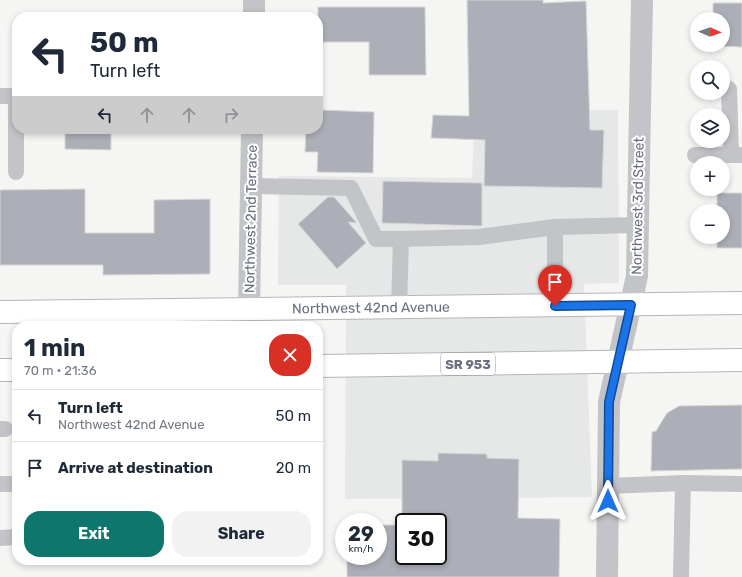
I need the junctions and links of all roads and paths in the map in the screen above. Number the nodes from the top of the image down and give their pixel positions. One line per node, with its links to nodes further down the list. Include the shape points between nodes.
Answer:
1 (254, 0): 3 (street)
2 (642, 0): 13 (street, Northwest 3rd Street)
3 (254, 12)
4 (730, 89): 10 (lane)
5 (0, 96): 6 (lane)
6 (12, 96)
7 (16, 134): 11 (lane)
8 (252, 134): 12 (street, Northwest 2nd Terrace)
9 (695, 155): 10 (lane)
10 (737, 155)
11 (16, 172)
12 (251, 186): 15 (lane, via 351,188 376,239); 20 (street, Northwest 2nd Terrace)
13 (638, 225): 14 (lane); 17 (street, Northwest 3rd Street, via 637,276)
14 (556, 227): 15 (lane, via 478,237); 18 (lane)
15 (401, 239): 19 (lane)
16 (742, 303): 17 (main road, Northwest 42nd Avenue)
17 (631, 305): 18 (main road, Northwest 42nd Avenue); 23 (street, Northwest 3rd Street)
18 (555, 306): 19 (main road, Northwest 42nd Avenue)
19 (399, 308): 20 (main road, Northwest 42nd Avenue)
20 (249, 309): 21 (main road, Northwest 42nd Avenue)
21 (0, 312)
22 (742, 360): 23 (main road, SR 953)
23 (618, 362): 24 (main road, SR 953); 31 (street, Northwest 3rd Street, via 609,402)
24 (323, 366)
25 (0, 370): 26 (main road)
26 (12, 370)
27 (683, 483): 30 (lane); 31 (lane); 33 (lane)
28 (0, 484): 29 (lane)
29 (12, 484)
30 (742, 484)
31 (608, 486): 32 (street, Northwest 3rd Street)
32 (607, 577)
33 (681, 577)

